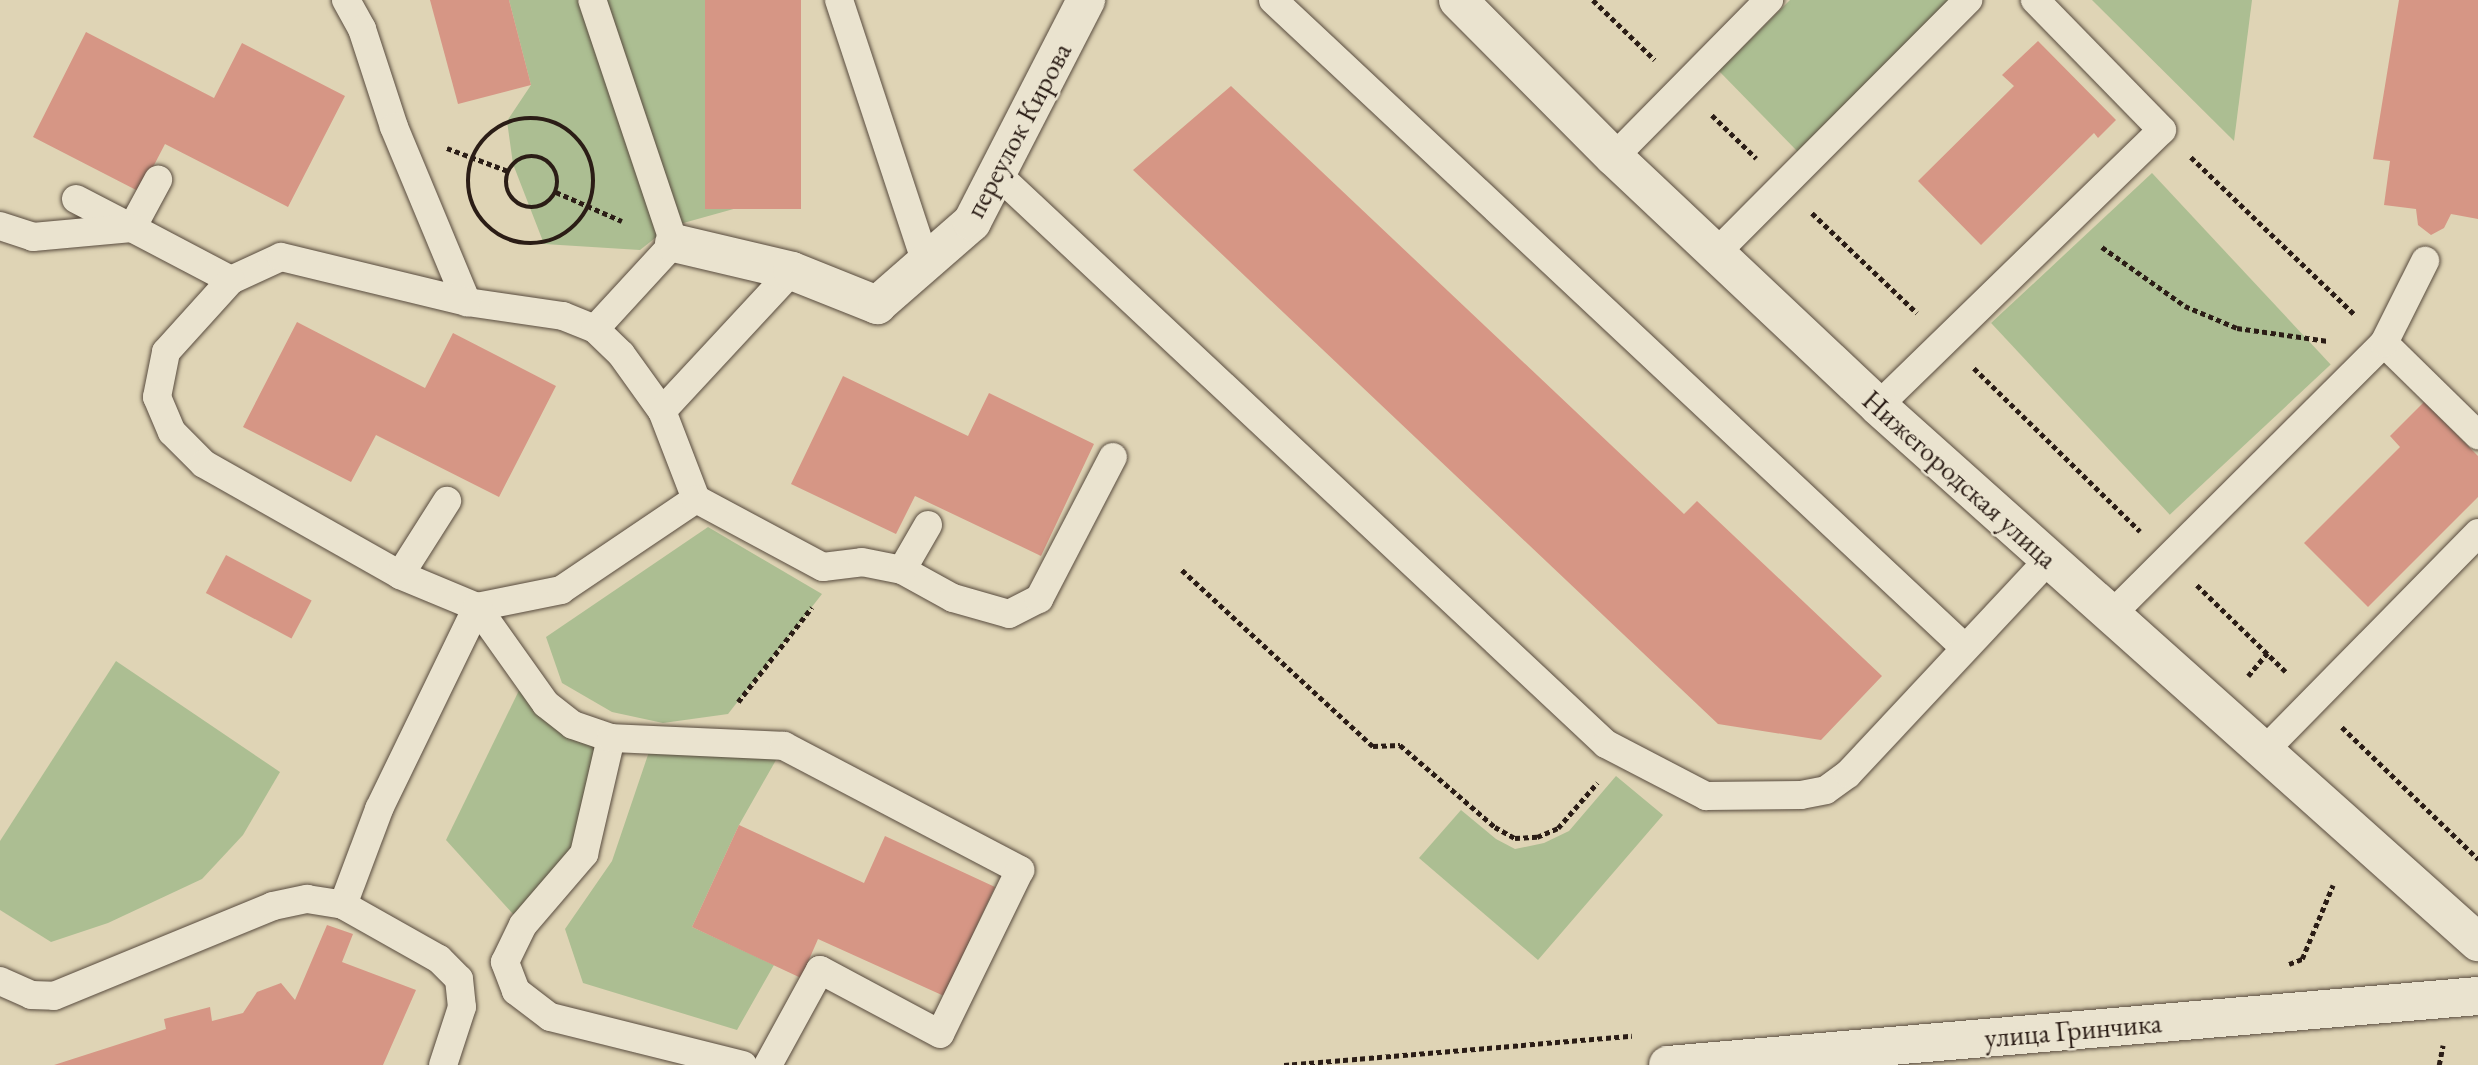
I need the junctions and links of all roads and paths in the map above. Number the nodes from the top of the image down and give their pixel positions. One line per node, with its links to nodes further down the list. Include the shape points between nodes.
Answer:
1 (346, 0): 29 (lane, via 362,29 394,127)
2 (592, 0): 23 (lane)
3 (839, 0): 26 (lane)
4 (1086, 0): 14 (street, переулок Кирова)
5 (1273, 0): 49 (lane)
6 (1593, 0): 11 (path)
7 (1769, 0): 11 (lane)
8 (1968, 0): 16 (lane)
9 (2035, 0): 12 (lane)
10 (1466, 3): 13 (street, Нижегородская улица)
11 (1683, 88): 13 (lane); 16 (path)
12 (2162, 130): 20 (lane); 32 (path)
13 (1614, 157): 24 (street, Нижегородская улица)
14 (997, 174): 26 (street, переулок Кирова, via 972,222); 54 (lane, via 1606,744)
15 (158, 180): 22 (lane)
16 (1783, 184): 24 (lane); 31 (path)
17 (555, 192): 17 (path, via 556,172 547,160 520,158 508,171 507,189 517,204 543,206); 19 (path)
18 (76, 199): 22 (lane)
19 (588, 206): 19 (path, via 596,183 590,155 573,132 554,120 532,116 507,121 487,134 471,157 470,199 480,219 496,235 525,244 544,244 564,236 581,221); 23 (path)
20 (2073, 217): 31 (lane); 32 (path, via 2135,273 2185,306 2237,328 2313,340)
21 (0, 226): 22 (lane, via 33,237)
22 (132, 228): 28 (lane)
23 (674, 243): 27 (street, переулок Кирова); 30 (lane)
24 (1715, 254): 33 (street, Нижегородская улица)
25 (2425, 261): 32 (lane)
26 (927, 266): 27 (street, переулок Кирова, via 877,305)
27 (792, 271): 34 (lane)
28 (231, 280): 29 (lane, via 281,257); 46 (lane, via 166,352 158,379 164,421 204,464)
29 (467, 302): 30 (lane, via 563,316)
30 (595, 329): 34 (lane, via 621,354)
31 (1946, 340): 33 (lane); 41 (path)
32 (2384, 343): 35 (lane); 41 (lane)
33 (1878, 406): 42 (street, Нижегородская улица)
34 (662, 411): 37 (lane)
35 (2478, 435)
36 (1113, 457): 44 (lane, via 1039,599 1009,614 953,598)
37 (696, 499): 43 (lane); 47 (lane, via 561,590)
38 (447, 502): 46 (lane)
39 (928, 525): 44 (lane)
40 (2478, 533): 50 (lane)
41 (2169, 558): 48 (lane); 50 (path)
42 (2049, 559): 48 (street, Нижегородская улица); 49 (lane)
43 (824, 567): 44 (lane, via 862,562); 52 (path, via 822,594 728,714)
44 (902, 570)
45 (1182, 570): 54 (path, via 1373,746 1400,746 1494,827 1515,838 1536,837 1558,828)
46 (400, 575): 47 (lane)
47 (477, 607): 51 (lane, via 546,704 573,725); 56 (lane, via 379,808)
48 (2111, 615): 53 (street, Нижегородская улица)
49 (1965, 648): 54 (lane, via 1848,774 1826,790 1801,795 1706,796)
50 (2312, 698): 53 (lane); 55 (path)
51 (611, 738): 52 (lane); 61 (lane, via 584,854 523,925 505,962 516,991 550,1017)
52 (724, 743): 62 (lane, via 784,746 1020,870 940,1034 820,970)
53 (2266, 750): 57 (street, Нижегородская улица)
54 (1622, 753)
55 (2478, 859)
56 (343, 905): 58 (lane, via 307,898 273,906 54,996 32,995); 60 (lane, via 439,959 459,979 462,1007)
57 (2478, 943)
58 (0, 981)
59 (2478, 996): 63 (street, улица Гринчика)
60 (443, 1065)
61 (743, 1065)
62 (768, 1065)
63 (1668, 1065)

